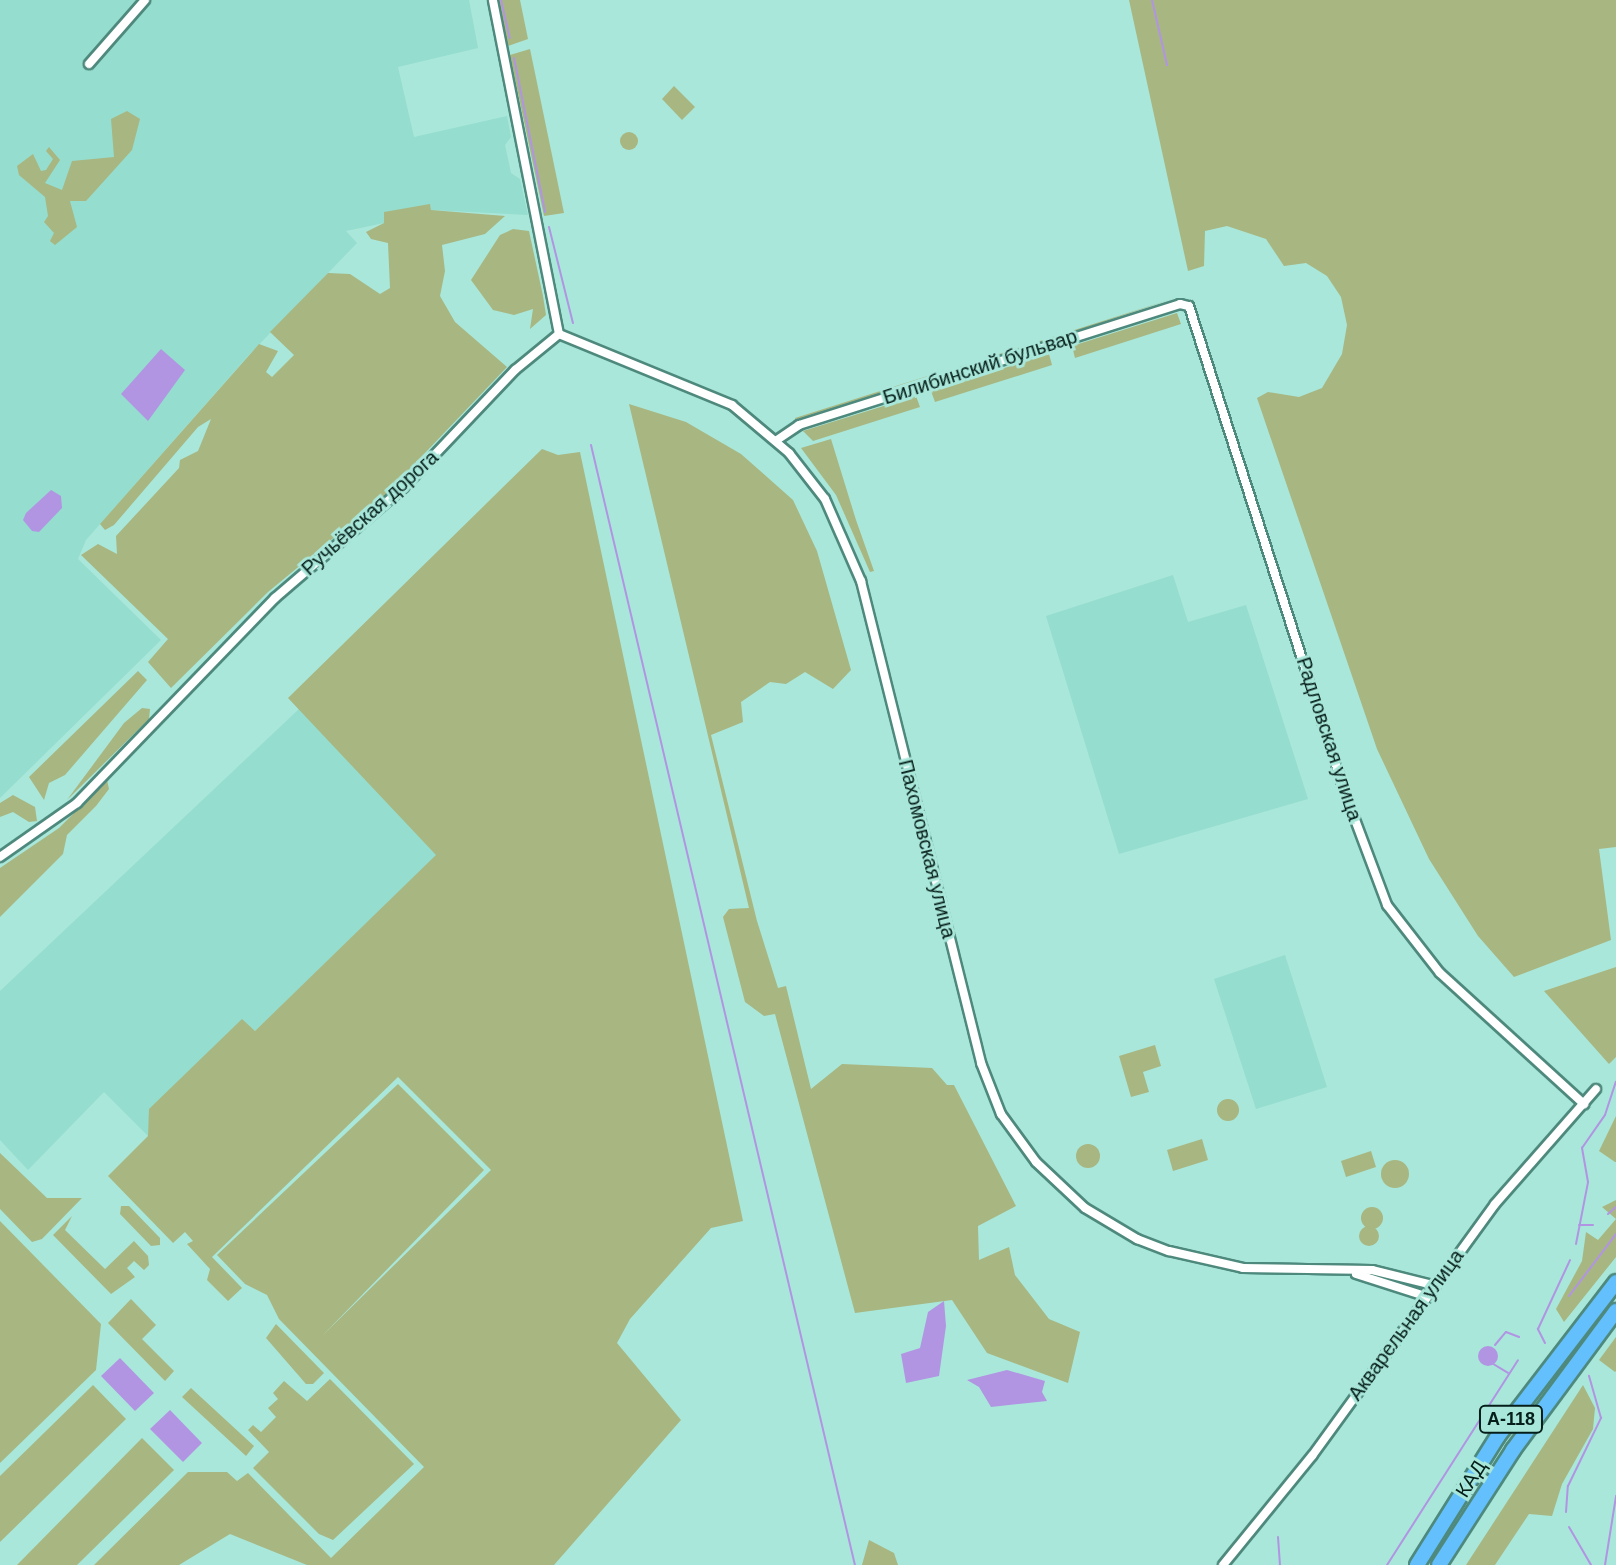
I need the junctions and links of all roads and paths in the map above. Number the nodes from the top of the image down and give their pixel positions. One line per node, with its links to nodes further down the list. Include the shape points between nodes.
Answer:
1 (145, 0): 3 (street)
2 (493, 0): 5 (street)
3 (89, 64)
4 (1189, 306): 6 (street, Билибинский бульвар, via 1180,304 799,425); 9 (street, Радловская улица, via 1345,793 1387,905 1440,973)
5 (559, 334): 6 (street, Пахомовская улица, via 710,394); 7 (street, Ручьёвская дорога, via 515,370 403,488 275,598 77,803)
6 (777, 440): 10 (street, Пахомовская улица, via 825,499 861,581 981,1063 1016,1136 1063,1190 1137,1239 1243,1268)
7 (0, 857)
8 (1596, 1089): 9 (street, Акварельная улица)
9 (1584, 1104): 12 (street, Акварельная улица, via 1495,1204)
10 (1356, 1274): 12 (street, Пахомовская улица, via 1372,1270); 13 (street, Пахомовская улица)
11 (1616, 1282): 16 (highway, КАД / А-118, via 1498,1436)
12 (1433, 1285): 13 (street, Акварельная улица)
13 (1425, 1296): 15 (street, Акварельная улица, via 1312,1456)
14 (1616, 1311): 17 (highway, КАД / А-118, via 1513,1450)
15 (1223, 1565)
16 (1417, 1565)
17 (1439, 1565)

